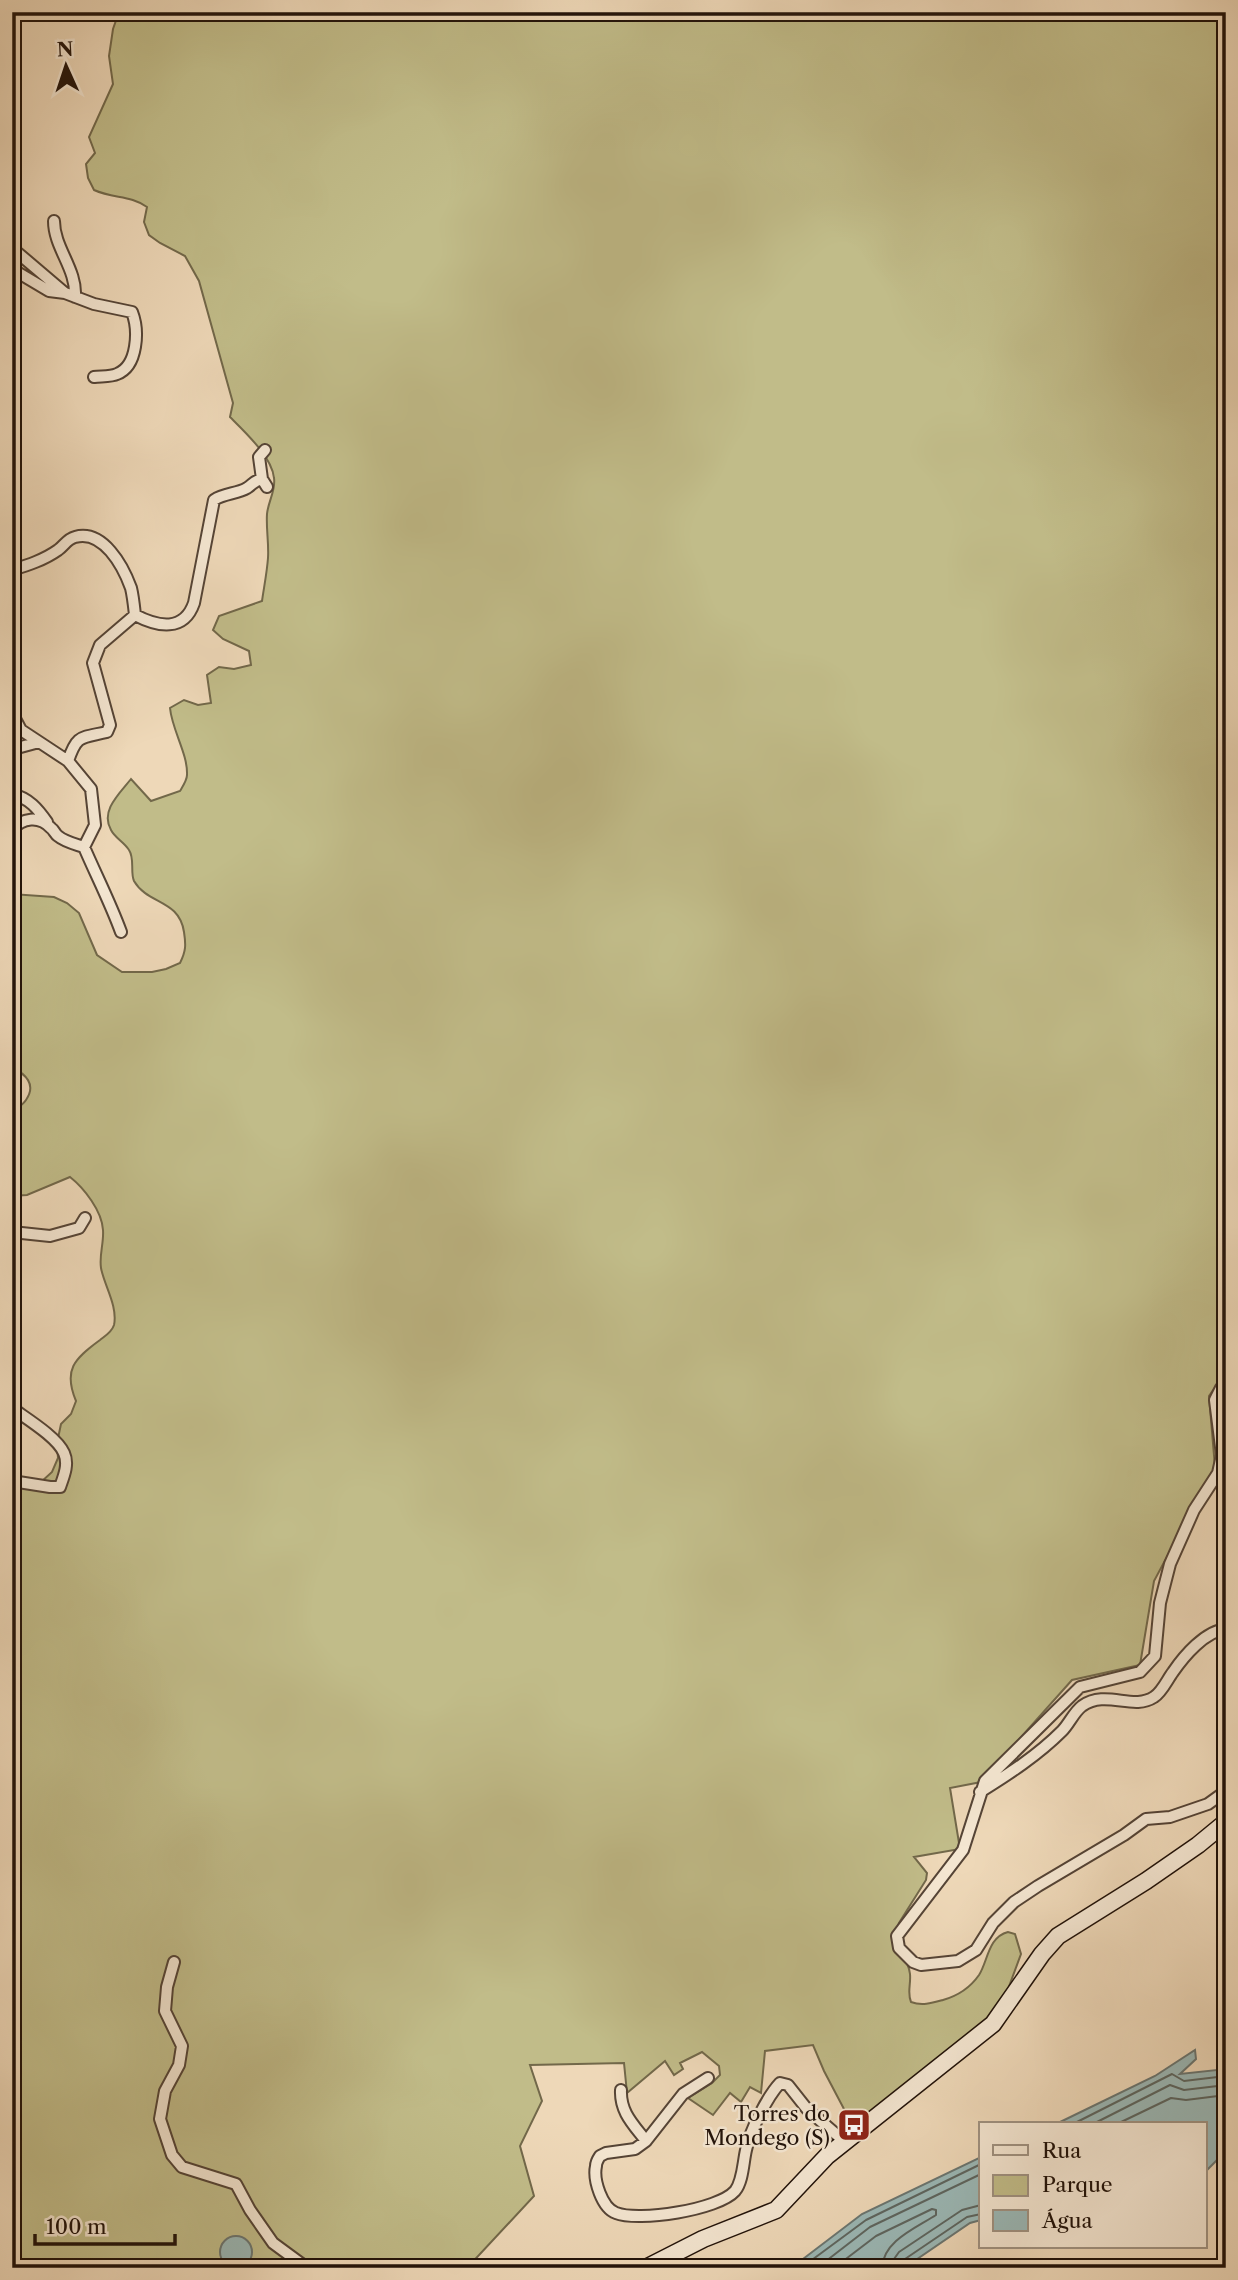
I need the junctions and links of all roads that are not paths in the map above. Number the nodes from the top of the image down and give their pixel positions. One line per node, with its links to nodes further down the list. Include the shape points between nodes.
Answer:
1 (54, 221): 4 (street, via 54,235 76,288)
2 (12, 248): 4 (street)
3 (12, 269): 4 (street, via 48,291)
4 (70, 295): 5 (street, via 132,312 135,321 129,365 116,374)
5 (93, 377)
6 (265, 450): 8 (street, via 259,457 264,483 257,479 246,489 214,500 190,614 178,623 148,622)
7 (12, 570): 8 (street, via 59,550 71,538 95,538 117,559 131,589)
8 (135, 615): 12 (street, via 100,645 93,663 110,725 107,732 79,739)
9 (12, 713): 10 (street, via 21,730)
10 (39, 742): 11 (street); 12 (street)
11 (12, 747)
12 (68, 761): 16 (street, via 91,789 95,825)
13 (12, 794): 14 (street, via 35,807)
14 (49, 825): 15 (street, via 28,819); 16 (street, via 57,836)
15 (12, 830)
16 (83, 847): 17 (street)
17 (121, 932)
18 (85, 1218): 19 (street, via 79,1228 50,1236)
19 (12, 1232)
20 (1226, 1386): 25 (street, via 1215,1400 1222,1455 1218,1473 1194,1510 1170,1564 1160,1603 1155,1656 1140,1672 1080,1687 985,1781)
21 (12, 1408): 22 (street, via 57,1443 65,1455 66,1469 60,1487)
22 (12, 1480)
23 (1226, 1629): 25 (street, via 1198,1643 1153,1698 1137,1702 1101,1698 1081,1707 1051,1741)
24 (1226, 1791): 25 (street, via 1208,1804 1170,1817 1146,1819 1014,1902 976,1950 958,1961 921,1965 899,1948 897,1936 963,1850)
25 (980, 1792)
26 (1226, 1822): 31 (main road, via 1146,1881 1058,1936 993,2024)
27 (174, 1962): 32 (street, via 165,2011 182,2046 160,2119 172,2155 182,2167 236,2184 273,2243)
28 (708, 2078): 30 (street, via 683,2094)
29 (621, 2090): 30 (street, via 624,2113)
30 (646, 2141): 31 (street, via 635,2149 600,2156 595,2166 601,2196 613,2212 638,2216 694,2210 734,2191 750,2138 780,2083 788,2085 807,2109)
31 (845, 2141): 33 (main road, via 776,2210)
32 (307, 2268)
33 (646, 2268)

